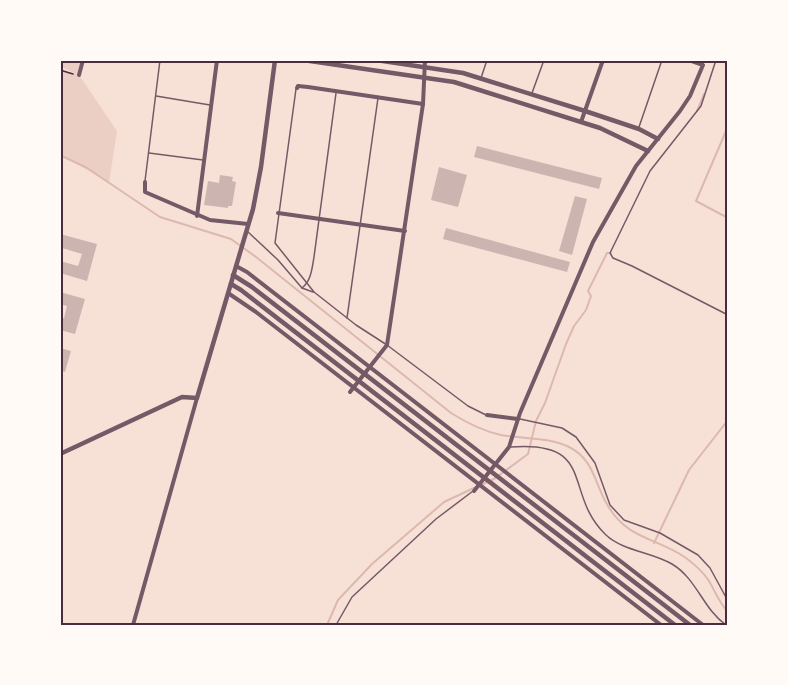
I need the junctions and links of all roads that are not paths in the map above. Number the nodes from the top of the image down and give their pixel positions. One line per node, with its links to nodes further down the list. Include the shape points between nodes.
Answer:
1 (83, 60): 16 (street)
2 (160, 60): 22 (lane)
3 (217, 60): 25 (street)
4 (274, 60): 37 (street, via 261,167)
5 (303, 60): 17 (street)
6 (376, 60): 15 (street)
7 (425, 60): 15 (street)
8 (487, 60): 18 (lane)
9 (544, 60): 21 (lane)
10 (603, 60): 26 (street)
11 (662, 60): 28 (lane)
12 (689, 60): 14 (street)
13 (716, 60): 48 (lane, via 701,106 650,171 610,253 613,258)
14 (704, 62): 29 (street, via 690,96)
15 (425, 67): 17 (street); 18 (street, via 463,72)
16 (79, 75)
17 (424, 78): 24 (street); 27 (street, via 454,82)
18 (481, 79): 21 (street)
19 (297, 88): 20 (street); 34 (lane)
20 (336, 92): 23 (street); 36 (lane)
21 (532, 94): 26 (street)
22 (155, 96): 25 (lane); 31 (lane)
23 (378, 97): 24 (street); 38 (lane)
24 (423, 104): 40 (street)
25 (211, 105): 32 (street)
26 (585, 111): 27 (street); 28 (street)
27 (581, 122): 30 (street)
28 (639, 129): 29 (street)
29 (658, 139): 30 (street)
30 (648, 151): 58 (street, via 593,242)
31 (148, 153): 32 (lane); 33 (lane)
32 (203, 160): 35 (street)
33 (145, 182): 35 (street, via 145,192)
34 (278, 213): 36 (street); 44 (lane, via 275,243)
35 (198, 216): 37 (street)
36 (319, 220): 38 (street); 44 (lane)
37 (248, 224): 39 (street)
38 (359, 225): 40 (street); 49 (lane)
39 (246, 231): 41 (street); 45 (lane)
40 (405, 231): 50 (street)
41 (236, 266): 42 (street); 51 (street)
42 (233, 275): 43 (street); 52 (street)
43 (231, 284): 47 (street); 53 (street)
44 (307, 284): 45 (lane); 46 (lane)
45 (302, 288): 46 (lane)
46 (314, 292): 49 (lane)
47 (228, 293): 54 (street); 56 (street)
48 (728, 315)
49 (347, 318): 50 (lane)
50 (387, 345): 51 (street); 57 (lane, via 468,406)
51 (370, 368): 52 (street); 61 (street)
52 (365, 374): 53 (street); 62 (street)
53 (359, 381): 54 (street); 63 (street)
54 (354, 388): 55 (street); 64 (street)
55 (350, 392)
56 (197, 398): 60 (street, via 182,397); 67 (street)
57 (487, 415): 58 (street)
58 (518, 419): 59 (street); 66 (lane, via 562,428 576,437 595,463 610,505 624,520 660,532 698,555 710,568)
59 (510, 445): 61 (street); 73 (lane, via 541,446 565,457 574,470 585,504 605,534 618,544 674,565)
60 (60, 454)
61 (496, 465): 62 (street); 72 (street)
62 (490, 471): 63 (street); 71 (street)
63 (485, 478): 64 (street); 70 (street)
64 (479, 484): 65 (street); 69 (street)
65 (474, 491): 68 (lane, via 436,519 366,582 348,601)
66 (728, 602)
67 (133, 625)
68 (336, 625)
69 (661, 625)
70 (675, 625)
71 (690, 625)
72 (703, 625)
73 (726, 625)

